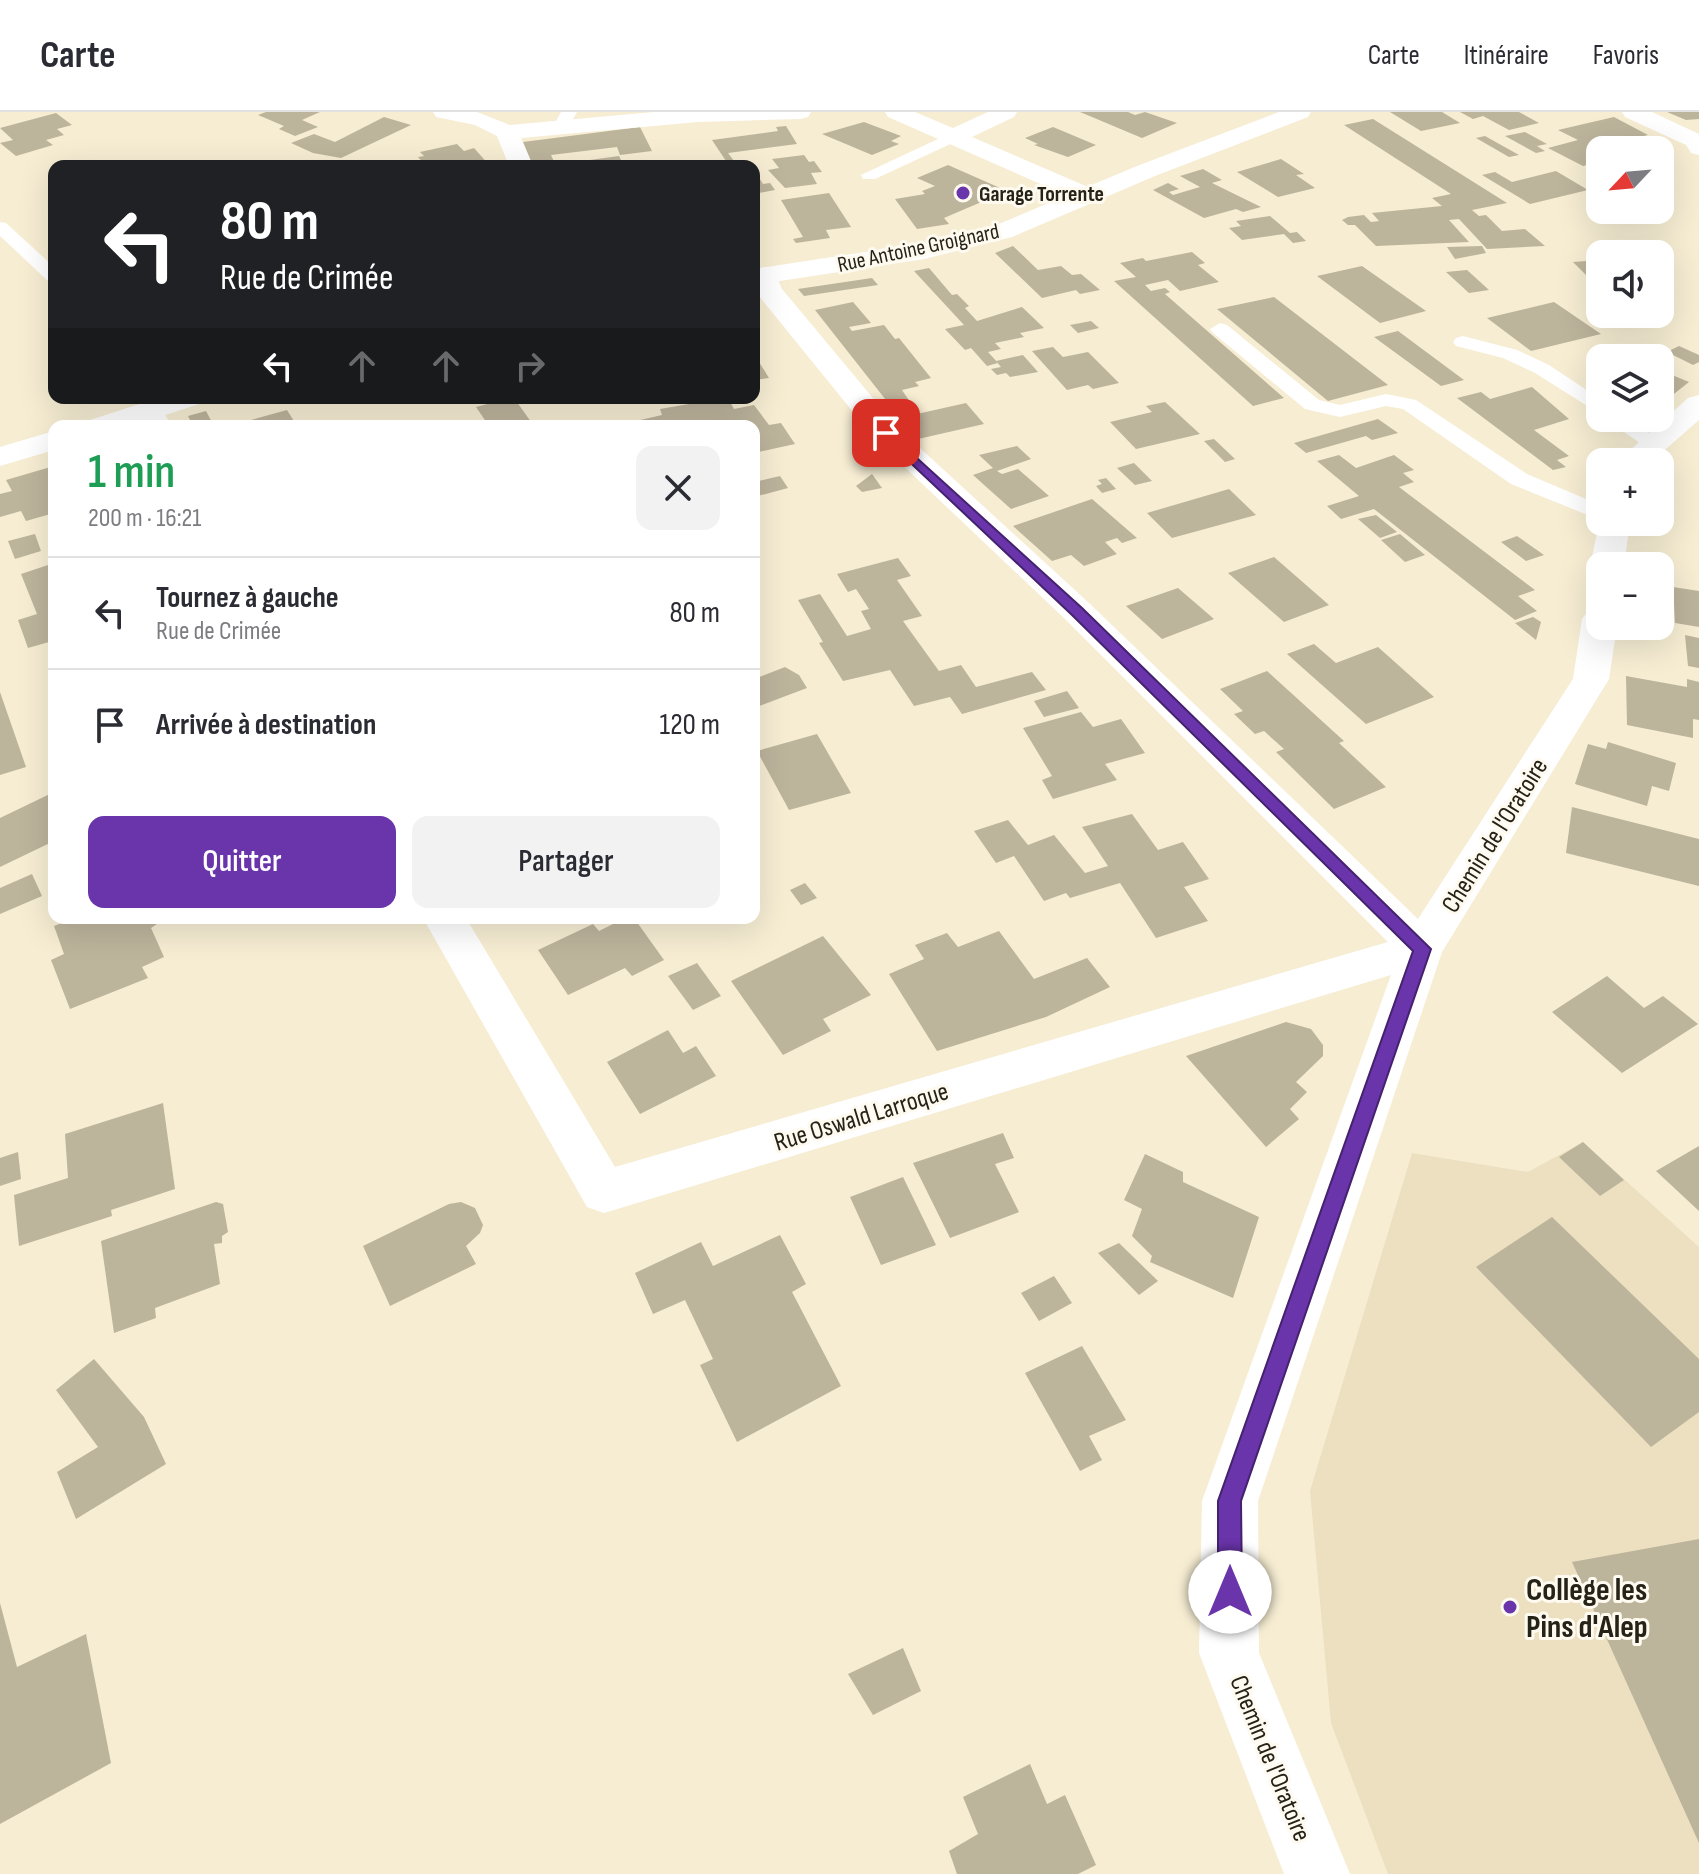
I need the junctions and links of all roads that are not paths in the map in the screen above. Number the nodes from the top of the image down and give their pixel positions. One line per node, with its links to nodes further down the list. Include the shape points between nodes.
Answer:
1 (444, 112): 8 (street)
2 (800, 112): 7 (street)
3 (896, 112): 9 (street)
4 (1006, 112): 9 (street)
5 (1300, 112): 13 (street, Rue Antoine Groignard)
6 (1633, 112): 10 (street)
7 (565, 119): 8 (street)
8 (507, 132): 11 (street)
9 (953, 137): 12 (lane); 13 (street)
10 (1698, 144)
11 (519, 160)
12 (869, 175)
13 (1086, 195): 16 (street, Rue Antoine Groignard, via 1003,232 965,242)
14 (0, 227): 15 (lane)
15 (48, 271)
16 (760, 276)
17 (760, 278): 32 (street, via 886,433 1077,611)
18 (1220, 329): 29 (lane, via 1312,405 1340,411 1386,400 1409,404 1519,479)
19 (1463, 342): 20 (lane, via 1510,354)
20 (1586, 399)
21 (178, 404): 23 (street)
22 (1699, 404): 27 (street)
23 (153, 419)
24 (1626, 432): 26 (lane)
25 (48, 442): 28 (street)
26 (1639, 448)
27 (1649, 448)
28 (0, 457)
29 (1586, 507)
30 (1597, 640): 32 (street, Chemin de l'Oratoire, via 1591,679)
31 (448, 924): 32 (street, Rue Oswald Larroque, via 604,1192)
32 (1422, 949): 33 (street, Chemin de l'Oratoire, via 1230,1501 1229,1653)
33 (1317, 1874)

